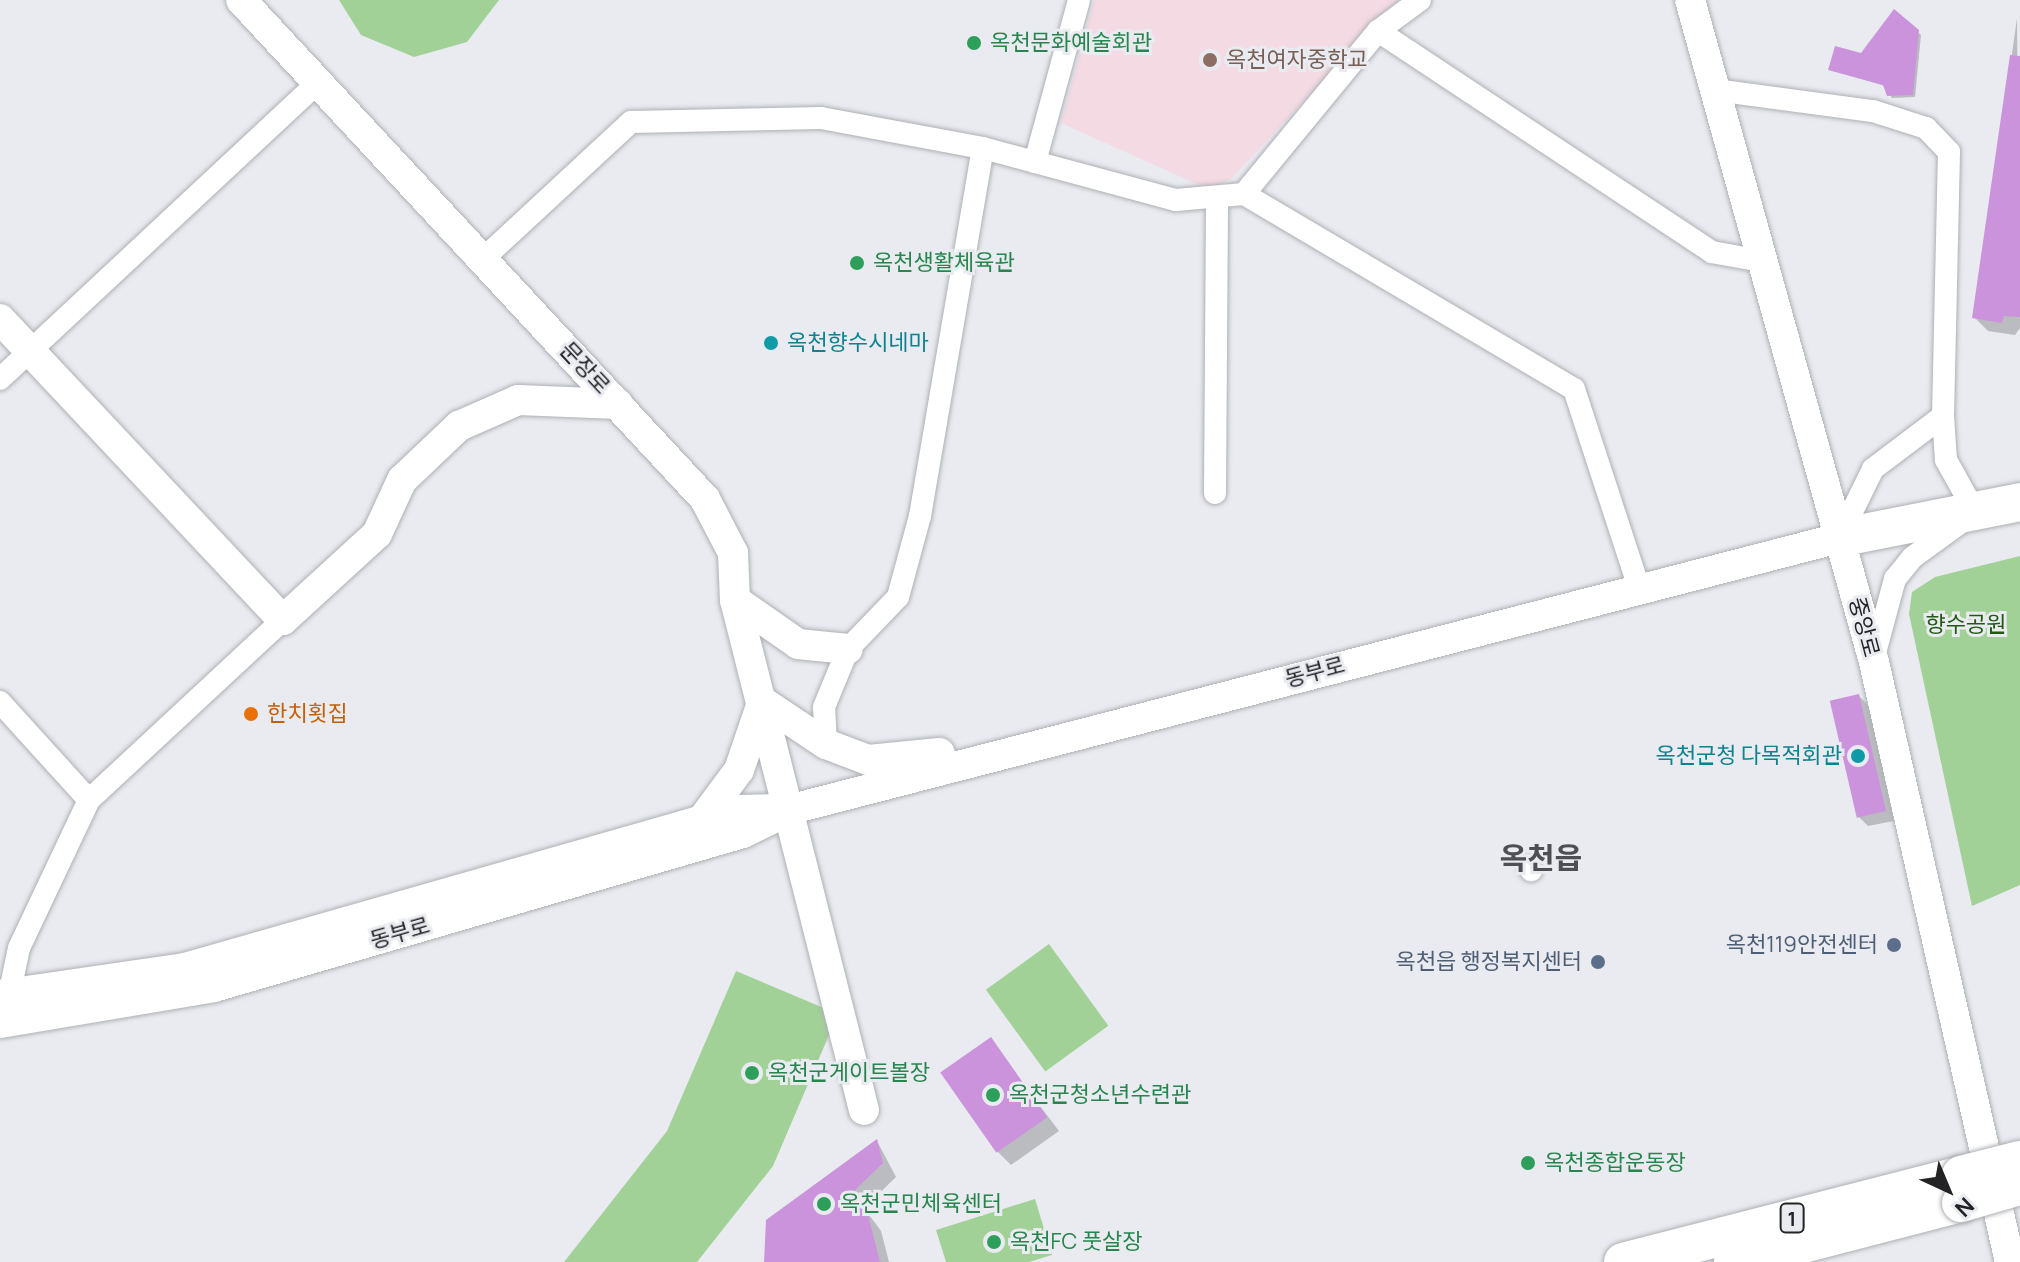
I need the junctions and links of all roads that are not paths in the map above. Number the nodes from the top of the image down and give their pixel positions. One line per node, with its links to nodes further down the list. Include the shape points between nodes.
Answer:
1 (241, 0): 6 (street, 문장로)
2 (1079, 0): 9 (street)
3 (1420, 0): 5 (street)
4 (1690, 0): 7 (street, 중앙로)
5 (1378, 31): 10 (street); 13 (street, via 1712,252)
6 (317, 83): 12 (street, 문장로); 15 (street)
7 (1715, 90): 13 (street, 중앙로); 18 (street, via 1873,111 1926,128 1949,152)
8 (983, 148): 9 (street); 12 (street, via 821,118 631,122); 26 (street, via 920,516 898,597)
9 (1035, 162): 11 (street, via 1176,200)
10 (1244, 194): 11 (street); 23 (street, via 1574,389)
11 (1217, 199): 19 (street)
12 (484, 258): 17 (street, 문장로)
13 (1762, 261): 22 (street, 중앙로)
14 (0, 319): 15 (street)
15 (30, 353): 16 (street); 25 (street)
16 (0, 379)
17 (618, 404): 24 (street, 문장로, via 705,499 733,553); 25 (street, via 518,400 459,426 402,480 377,534)
18 (1943, 416): 21 (street, via 1946,460); 22 (street, via 1873,469)
19 (1215, 493)
20 (2020, 502): 21 (highway)
21 (1975, 512): 22 (highway); 27 (street, via 1913,557 1895,579)
22 (1839, 538): 23 (street, 동부로); 27 (street, 중앙로)
23 (1639, 588): 31 (street, 동부로)
24 (735, 600): 26 (street, via 798,644); 29 (street, 문장로)
25 (283, 620): 32 (street)
26 (848, 649): 30 (street, via 824,707)
27 (1874, 662): 40 (street, 중앙로)
28 (0, 702): 32 (street)
29 (763, 702): 30 (street); 33 (street, 문장로); 34 (street, via 739,770)
30 (826, 744): 31 (street, via 868,760 959,751)
31 (969, 763): 33 (street, 동부로)
32 (89, 800): 35 (street, via 19,948)
33 (792, 809): 34 (street, 동부로, via 738,810); 35 (street, 동부로, via 743,833 214,987); 36 (street, 문장로)
34 (702, 820): 35 (street, 동부로, via 185,968)
35 (4, 1009)
36 (864, 1110)
37 (2020, 1160): 39 (highway, 1, bridge)
38 (2020, 1186): 39 (highway, 1, bridge)
39 (1961, 1189): 41 (highway, 1); 42 (highway, 1)
40 (2013, 1258)
41 (1623, 1262)
42 (1733, 1262)

